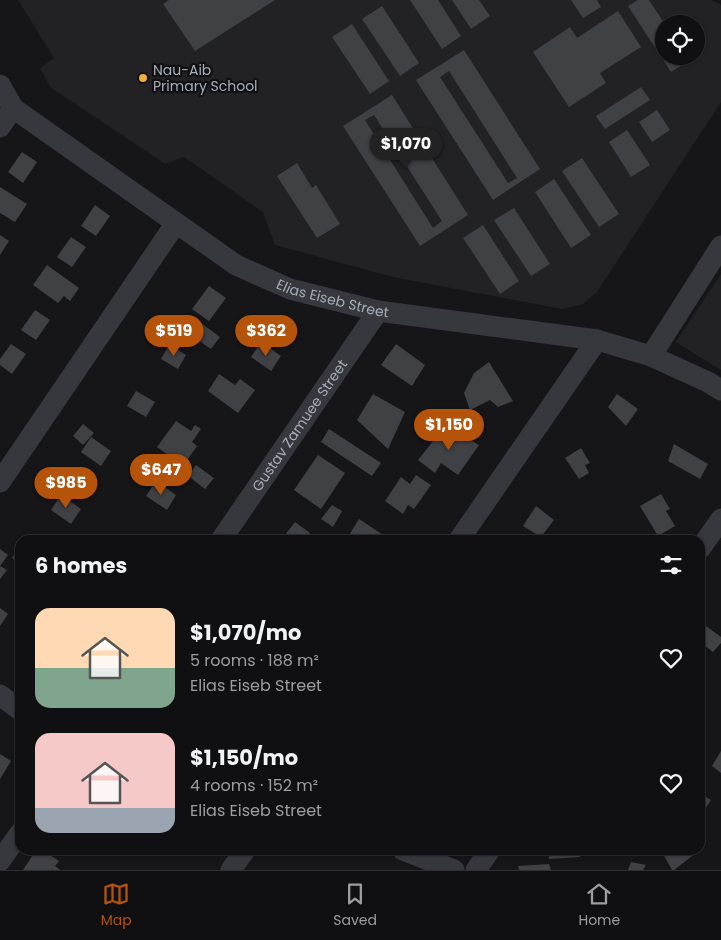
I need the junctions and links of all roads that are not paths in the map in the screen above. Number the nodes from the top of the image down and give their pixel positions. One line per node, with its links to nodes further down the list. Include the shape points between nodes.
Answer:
1 (0, 86): 2 (street, Elias Eiseb Street)
2 (13, 108): 3 (street); 4 (street, Elias Eiseb Street)
3 (0, 127)
4 (176, 223): 6 (street, Elias Eiseb Street, via 236,265 290,289); 10 (street)
5 (721, 246): 8 (street)
6 (378, 311): 7 (street, Elias Eiseb Street); 12 (street, Gustav Zamuee Street)
7 (597, 340): 8 (street, Elias Eiseb Street); 13 (street)
8 (651, 356): 9 (street, Elias Eiseb Street)
9 (721, 390)
10 (0, 482)
11 (721, 519): 14 (street)
12 (224, 535)
13 (462, 535)
14 (705, 542)
15 (0, 695): 16 (street)
16 (15, 706)
17 (15, 840): 21 (street)
18 (242, 855): 22 (street)
19 (416, 855): 23 (street)
20 (486, 855): 24 (street)
21 (0, 861)
22 (231, 870)
23 (454, 870)
24 (476, 870)

